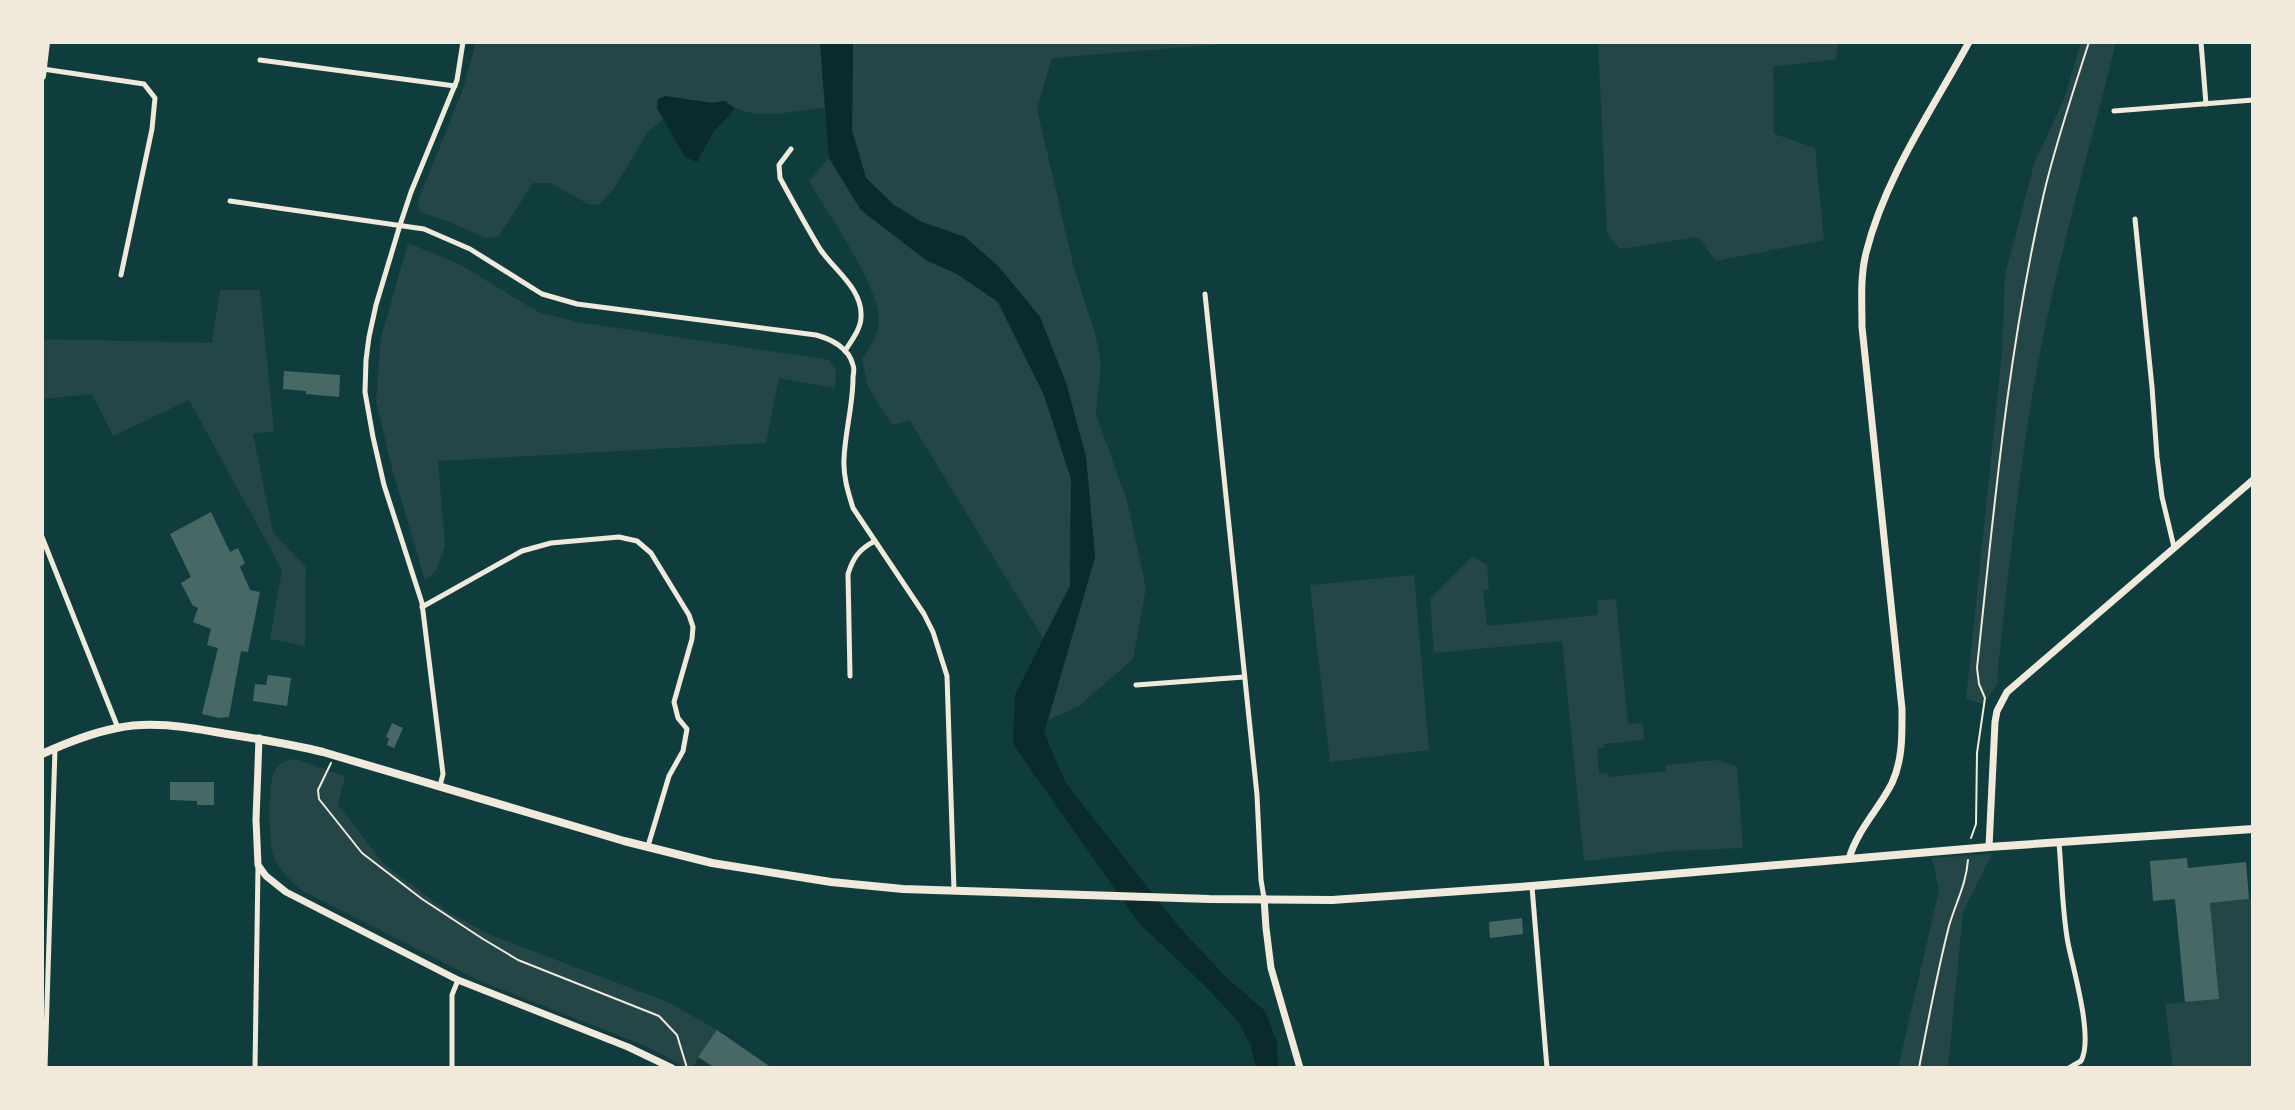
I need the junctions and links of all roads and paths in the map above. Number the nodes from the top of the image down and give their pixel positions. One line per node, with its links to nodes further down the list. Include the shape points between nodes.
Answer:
1 (46, 42): 7 (main road)
2 (463, 42): 9 (street)
3 (1969, 42): 39 (street, via 1911,145 1865,255 1862,327 1902,741 1893,781 1857,836)
4 (2089, 42): 36 (path, via 2044,191 2006,406 1977,668 1985,698 1977,753 1976,824)
5 (2201, 42): 11 (street)
6 (260, 60): 9 (street)
7 (43, 69): 8 (main road); 17 (street, via 144,84 155,98)
8 (42, 76)
9 (455, 86): 16 (street)
10 (2253, 100): 11 (street)
11 (2206, 104): 12 (street)
12 (2114, 111)
13 (791, 149): 19 (street, via 779,165 780,178 822,252 859,302 857,333)
14 (230, 201): 16 (street)
15 (2135, 219): 23 (street, via 2158,470)
16 (400, 225): 19 (street, via 470,249 542,294 577,304 816,335); 24 (street, via 369,337 365,392 384,485)
17 (121, 275)
18 (1205, 294): 26 (street)
19 (845, 351): 22 (street, via 853,365 853,390 844,473 853,508)
20 (2253, 480): 23 (street)
21 (42, 537): 28 (street)
22 (875, 541): 25 (street, via 859,552 848,574); 43 (street, via 924,614 947,676)
23 (2174, 547): 38 (street, via 2007,692 1995,722)
24 (422, 607): 33 (street, via 443,774); 37 (street, via 522,551 551,543 619,537 637,541 651,553 693,627 674,702 687,729 683,751 669,776)
25 (850, 676)
26 (1244, 677): 27 (street); 44 (street)
27 (1136, 685)
28 (118, 728): 29 (main road, via 165,725); 30 (main road)
29 (259, 738): 32 (main road); 41 (street)
30 (55, 748): 31 (main road); 47 (street)
31 (42, 754)
32 (335, 755): 33 (main road); 52 (path, via 318,790 319,799 362,853 518,960 659,1016 677,1035)
33 (440, 786): 37 (main road)
34 (2253, 829): 35 (main road)
35 (2059, 842): 38 (main road); 56 (street, via 2085,1047 2081,1061)
36 (1969, 844)
37 (648, 847): 43 (main road, via 831,882)
38 (1989, 847): 39 (main road)
39 (1849, 859): 42 (main road)
40 (1968, 859): 55 (path)
41 (258, 865): 45 (street, via 286,892); 48 (street)
42 (1532, 886): 44 (main road, via 1332,900); 54 (street)
43 (954, 891): 44 (main road)
44 (1264, 898): 53 (street, via 1271,968)
45 (458, 980): 46 (street); 49 (street, via 452,995)
46 (653, 1058): 50 (street); 51 (street)
47 (45, 1068)
48 (255, 1068)
49 (452, 1068)
50 (653, 1068)
51 (672, 1068)
52 (687, 1068)
53 (1300, 1068)
54 (1547, 1068)
55 (1919, 1068)
56 (2069, 1068)

